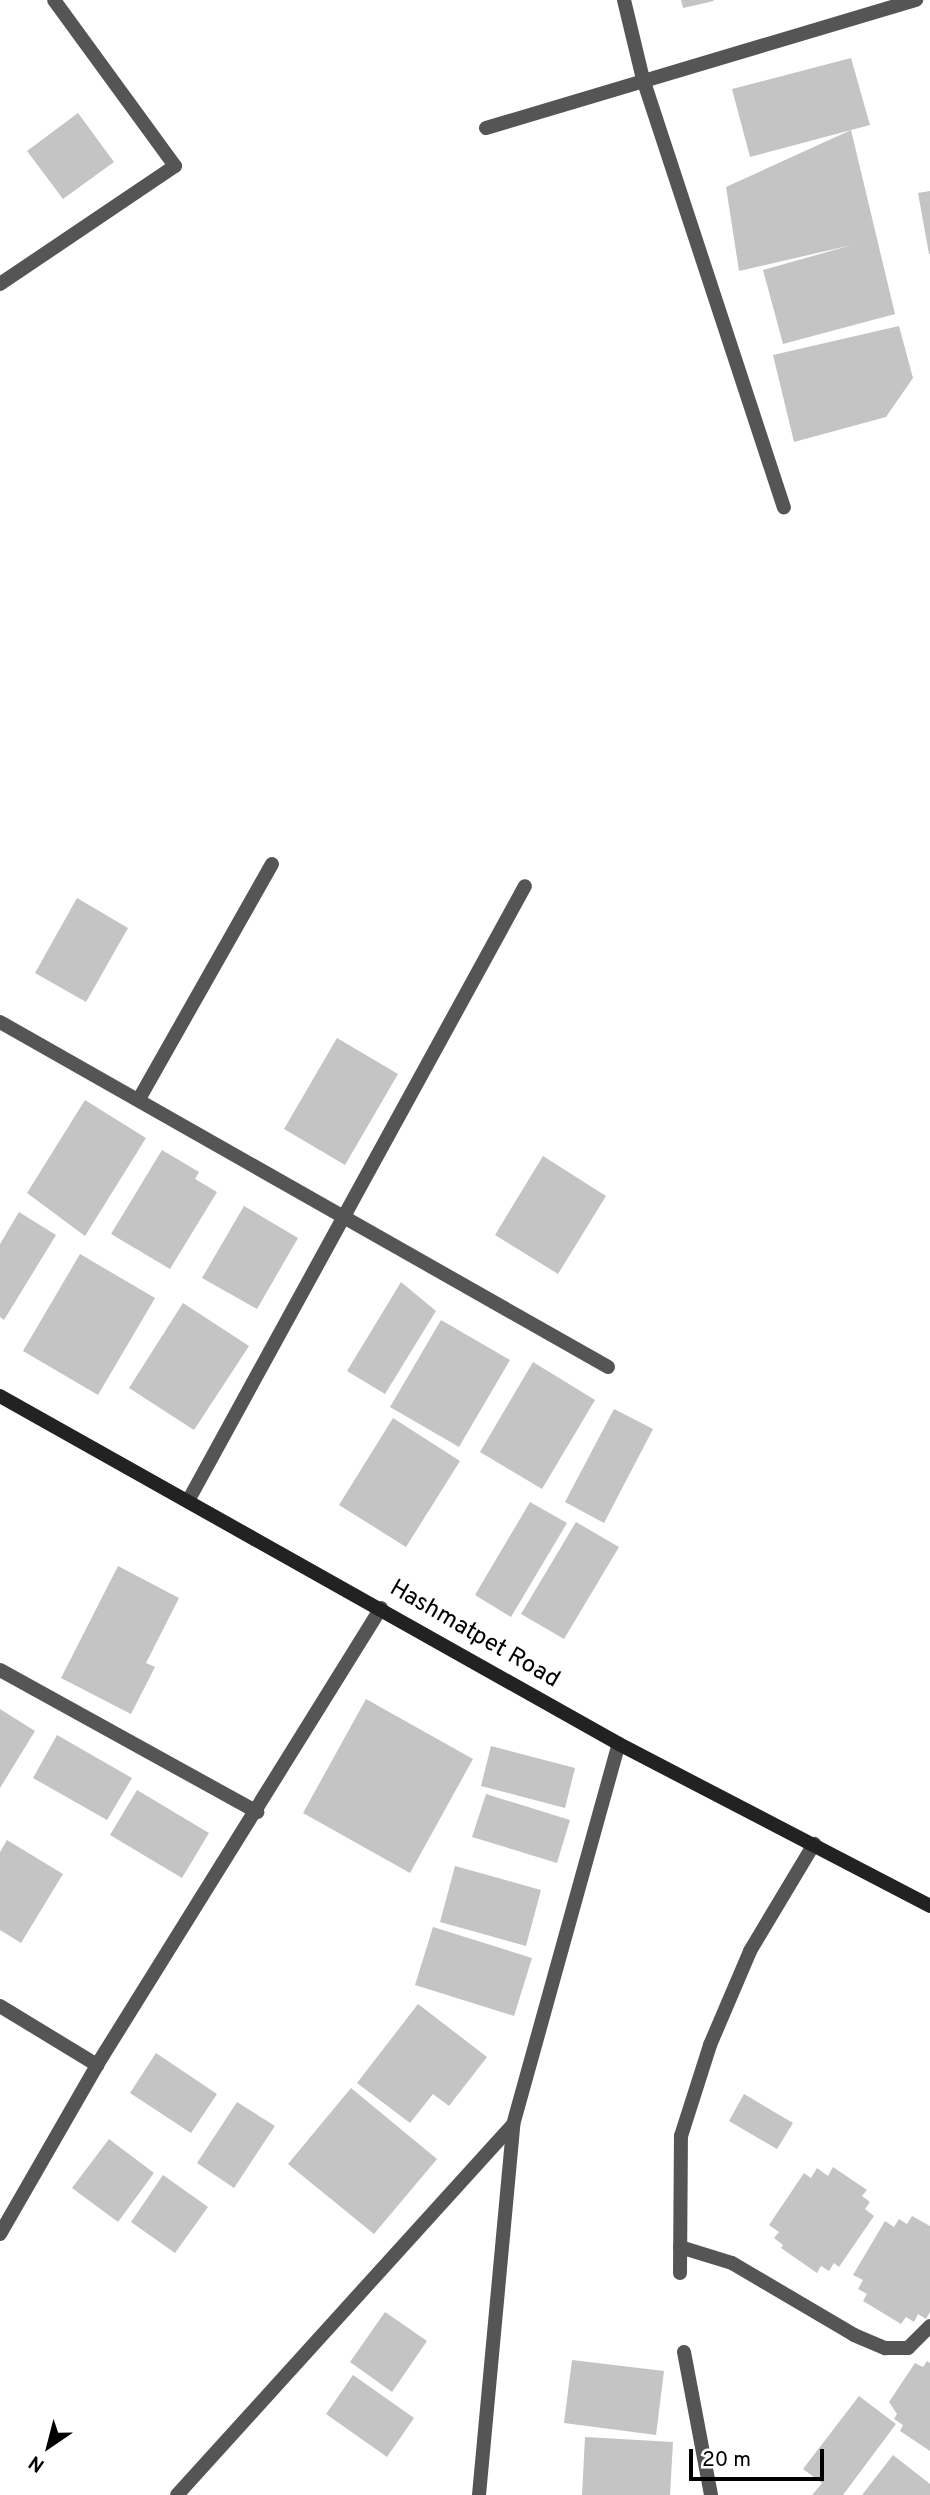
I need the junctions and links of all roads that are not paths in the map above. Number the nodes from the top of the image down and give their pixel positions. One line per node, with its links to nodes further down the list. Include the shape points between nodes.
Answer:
1 (54, 0): 6 (street, via 175,166)
2 (624, 0): 4 (street)
3 (916, 0): 4 (street)
4 (643, 79): 5 (street); 7 (street)
5 (486, 128)
6 (0, 284)
7 (784, 507)
8 (272, 864): 11 (street)
9 (525, 886): 12 (street)
10 (0, 1022): 11 (street)
11 (139, 1099): 12 (street)
12 (343, 1218): 13 (street); 15 (street)
13 (608, 1367)
14 (0, 1396): 15 (main road, Hashmatpet Road)
15 (188, 1502): 16 (main road, Hashmatpet Road)
16 (381, 1608): 18 (main road, Hashmatpet Road); 19 (street)
17 (0, 1670): 19 (street)
18 (618, 1744): 20 (main road, Hashmatpet Road); 24 (street)
19 (257, 1812): 23 (street)
20 (814, 1844): 21 (main road, Hashmatpet Road); 26 (street, via 750,1951 710,2045 681,2136)
21 (930, 1906)
22 (0, 2006): 23 (street)
23 (97, 2065): 25 (street)
24 (513, 2125): 30 (street); 31 (street)
25 (0, 2234)
26 (680, 2246): 27 (street); 28 (street, via 732,2263 854,2335 885,2348 908,2348)
27 (680, 2273)
28 (930, 2326)
29 (684, 2352): 32 (street)
30 (177, 2495)
31 (479, 2495)
32 (711, 2495)

